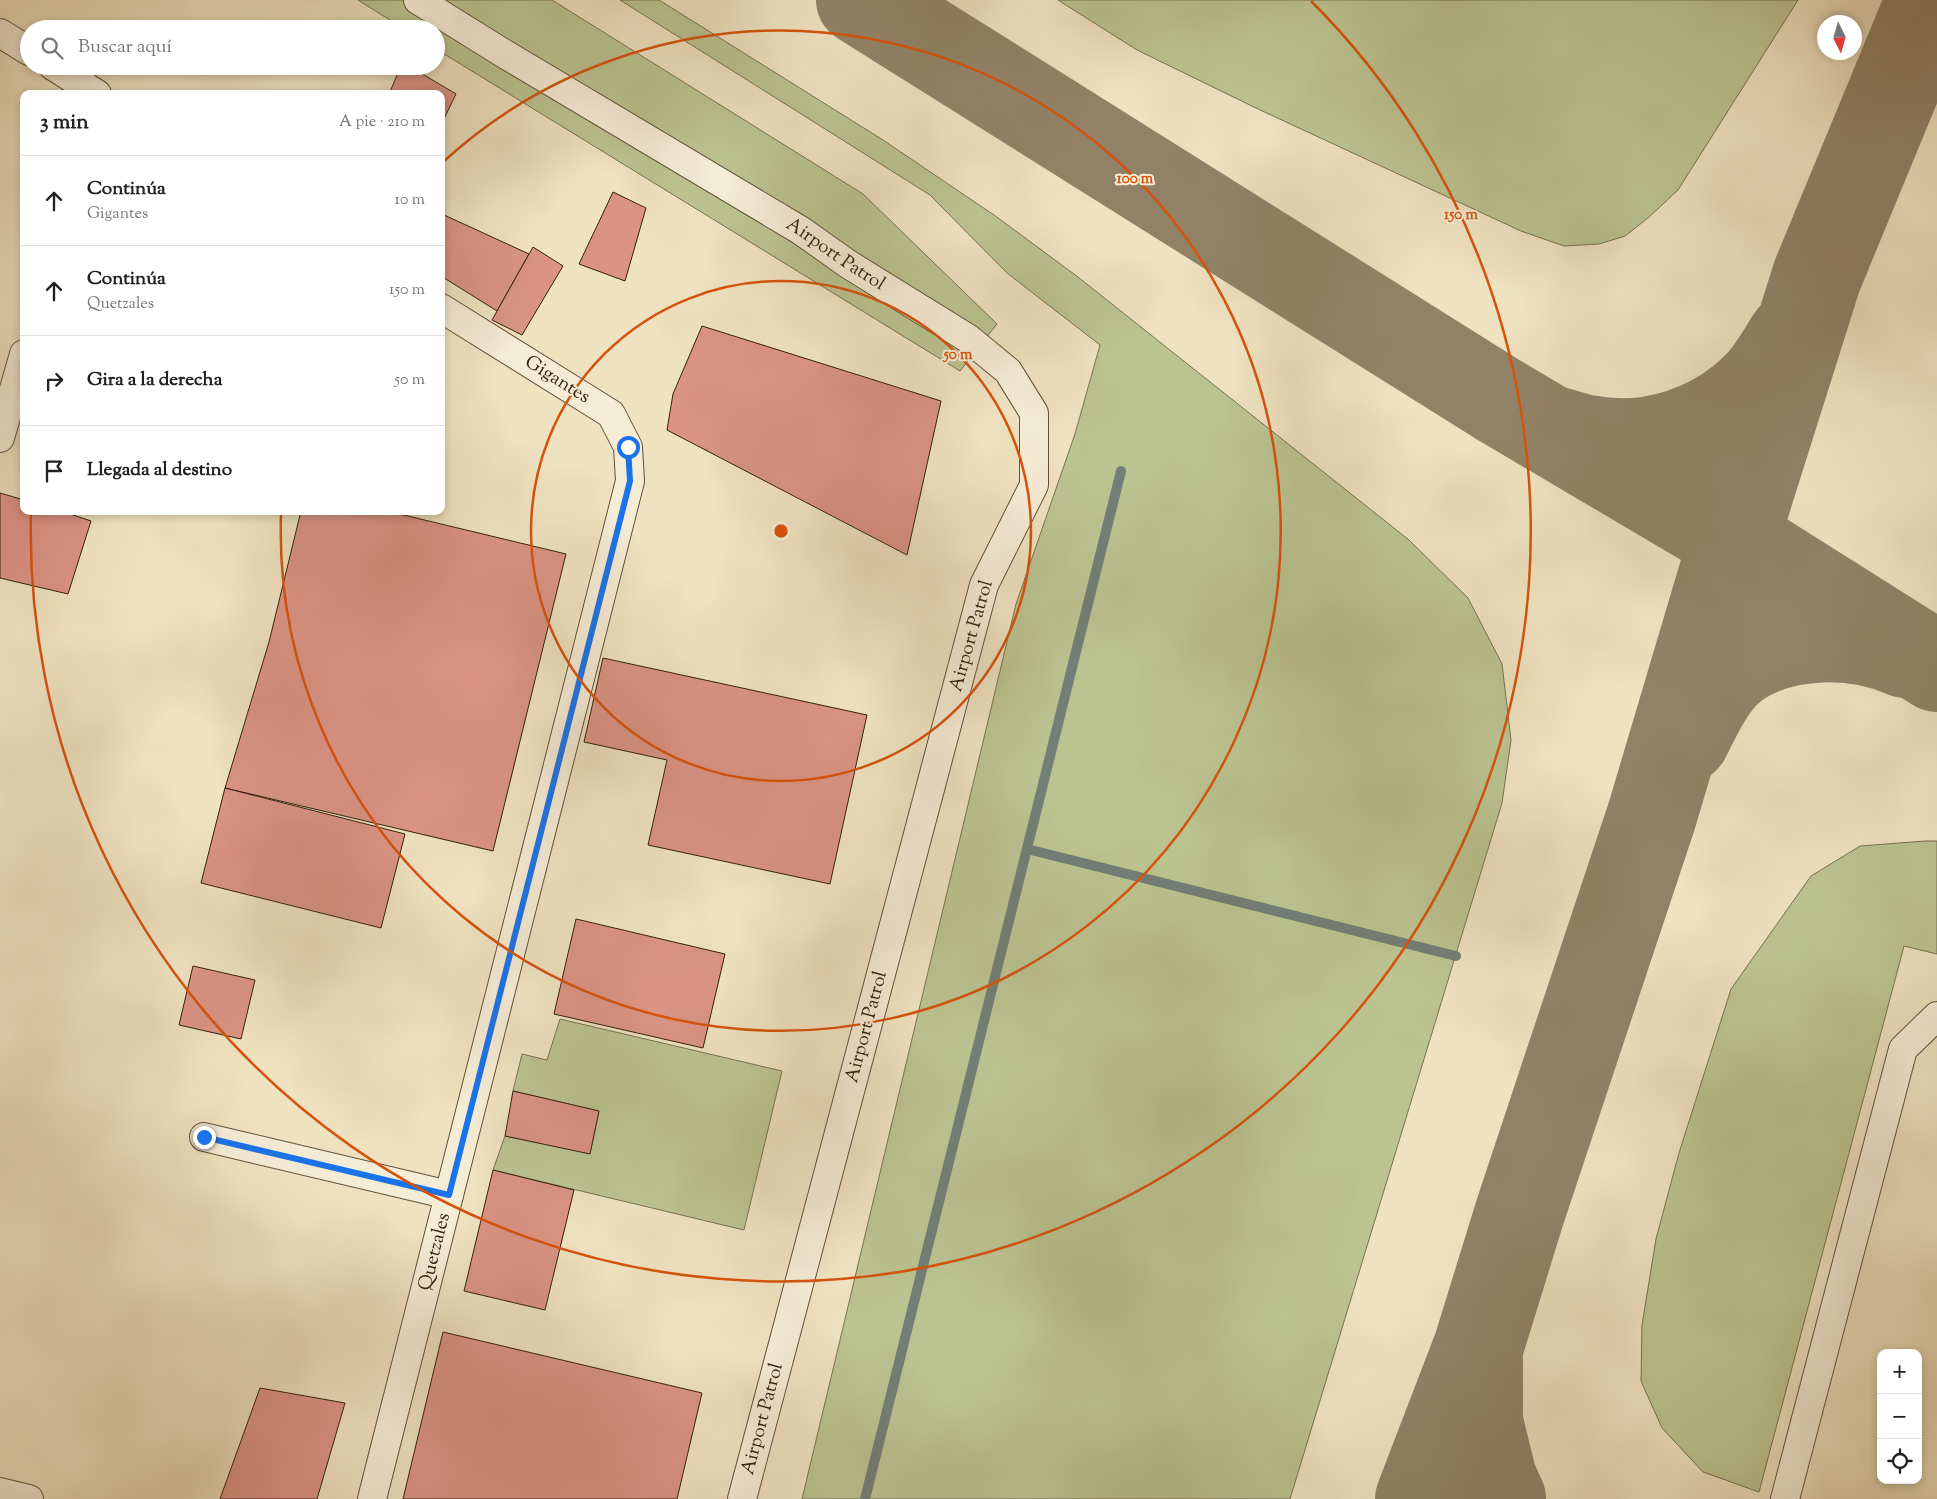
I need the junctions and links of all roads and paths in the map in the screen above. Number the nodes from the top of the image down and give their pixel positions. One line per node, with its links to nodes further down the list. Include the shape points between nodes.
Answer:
1 (418, 0): 16 (street, Airport Patrol, via 800,230 969,340 1008,370 1034,413 1034,486 984,585)
2 (0, 33): 3 (street)
3 (20, 45)
4 (67, 75): 5 (street)
5 (91, 90)
6 (445, 310): 9 (street, Gigantes, via 611,414 628,447)
7 (20, 368): 8 (street)
8 (0, 438)
9 (630, 481): 12 (street, Quetzales)
10 (1937, 1016): 17 (street, via 1903,1049)
11 (204, 1137): 12 (street)
12 (449, 1195): 15 (street, Quetzales)
13 (0, 1492): 14 (street)
14 (29, 1499)
15 (372, 1499)
16 (742, 1499)
17 (1785, 1499)

